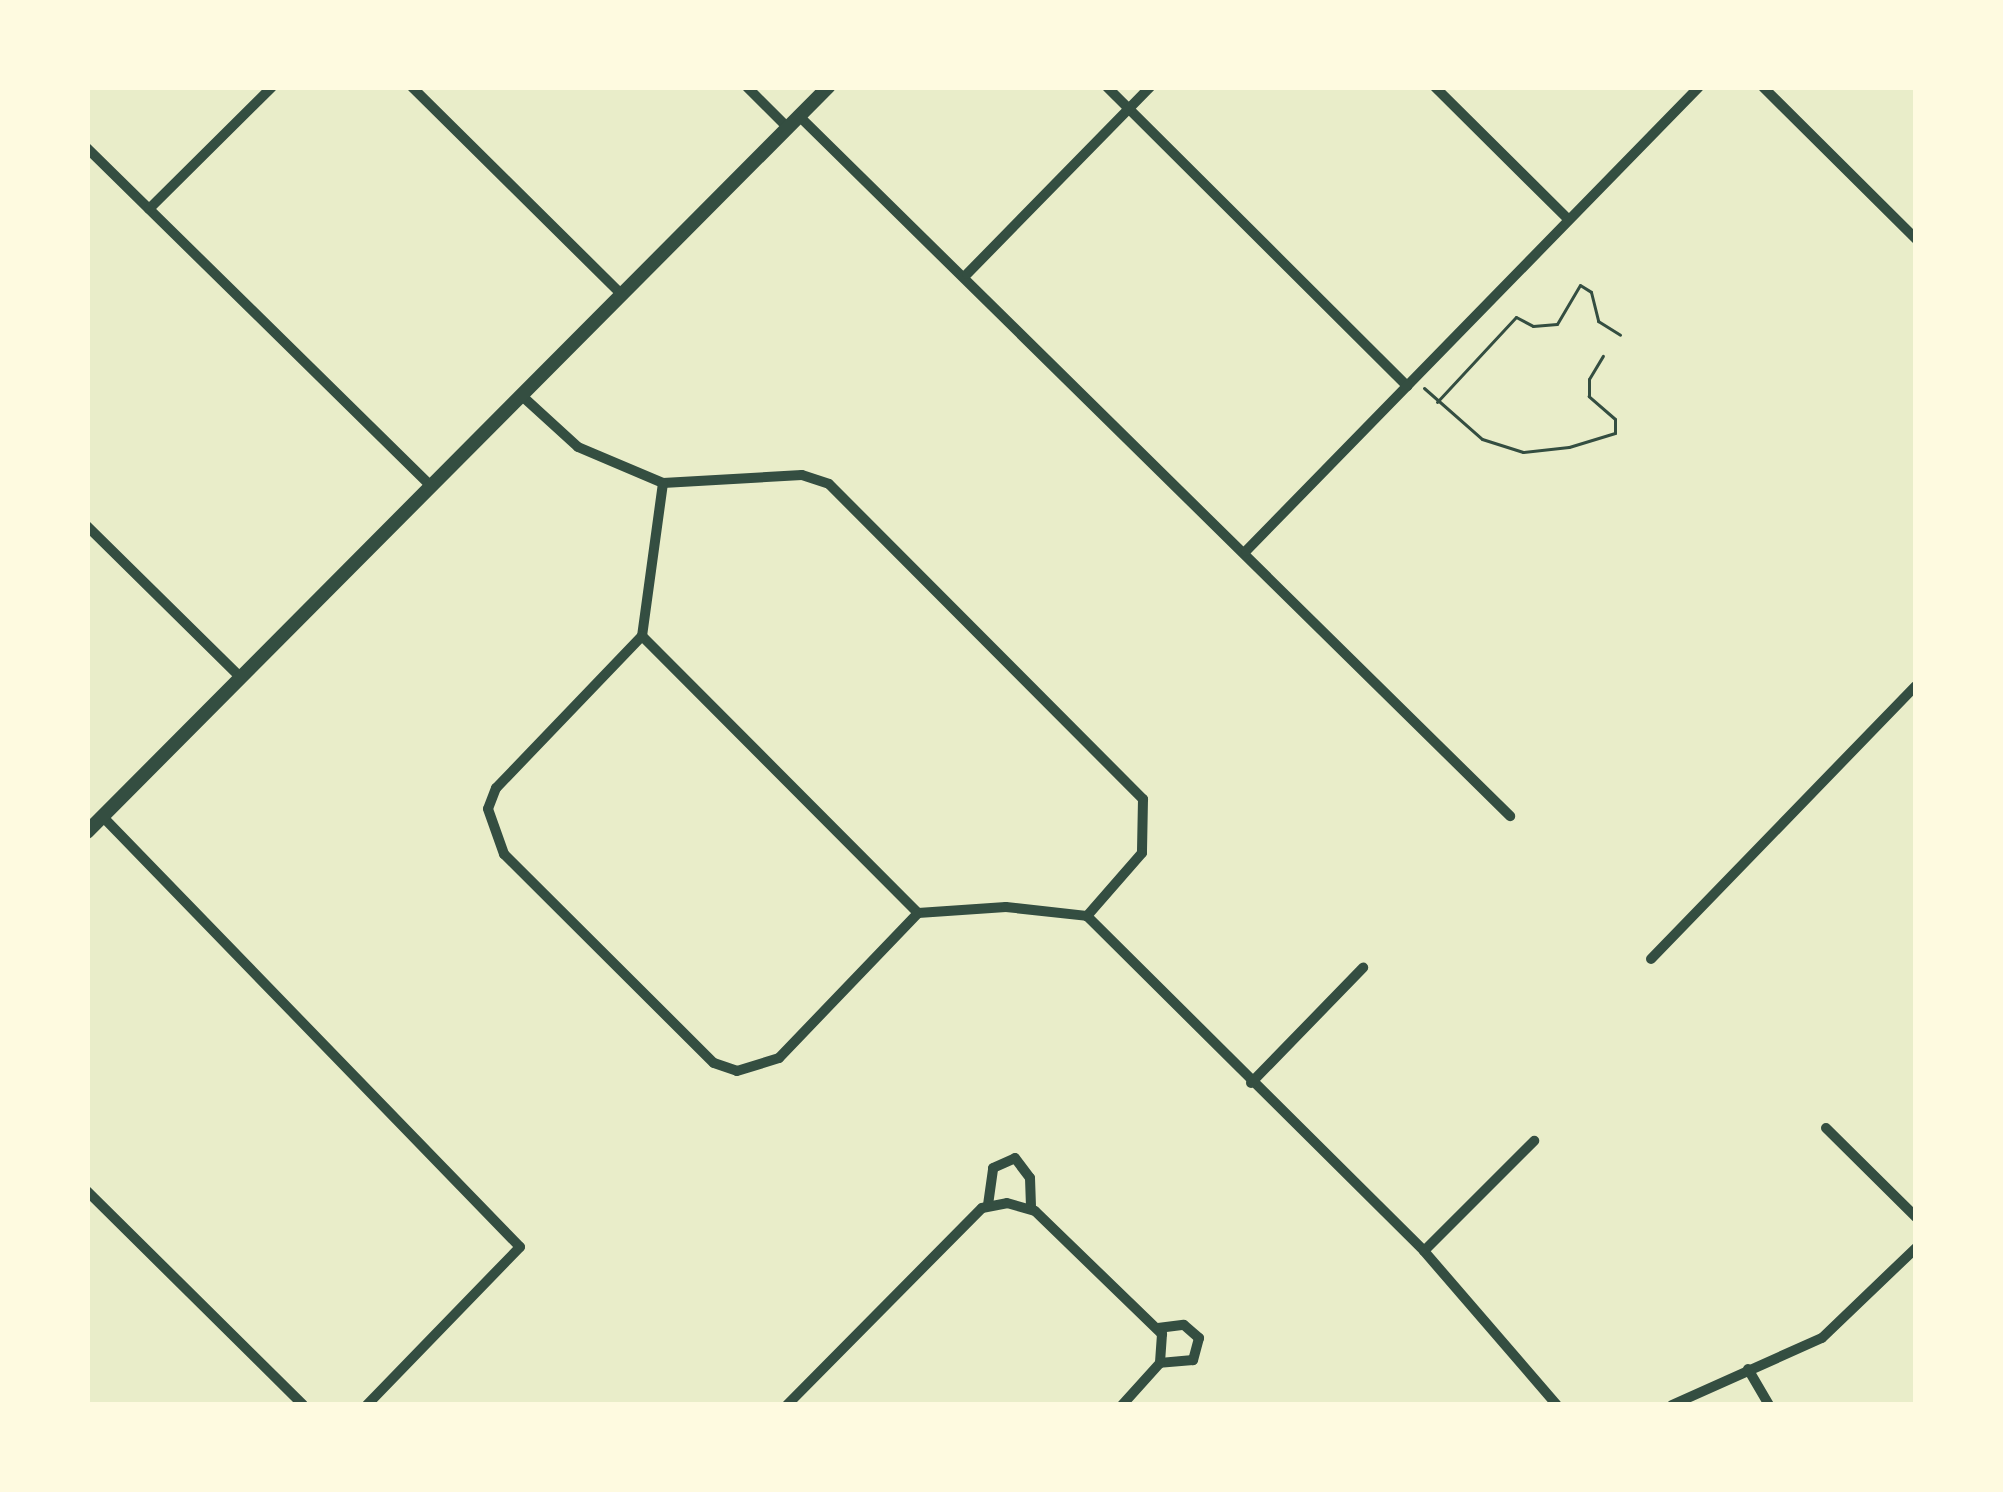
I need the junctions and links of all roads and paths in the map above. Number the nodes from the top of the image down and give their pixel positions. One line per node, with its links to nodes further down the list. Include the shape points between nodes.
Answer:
1 (272, 87): 13 (street)
2 (412, 87): 17 (street)
3 (747, 87): 11 (street)
4 (828, 87): 11 (street)
5 (1108, 87): 10 (street)
6 (1150, 87): 10 (street)
7 (1435, 87): 14 (street)
8 (1699, 87): 14 (street)
9 (1763, 87): 15 (street)
10 (1129, 108): 16 (street); 20 (street)
11 (793, 122): 16 (street); 17 (street)
12 (87, 148): 13 (street)
13 (149, 209): 24 (street)
14 (1567, 218): 20 (street)
15 (1916, 239)
16 (967, 274): 26 (street)
17 (619, 292): 21 (street)
18 (1620, 335): 22 (path, via 1598,321 1592,292 1580,285 1557,324 1533,326 1516,317)
19 (1604, 356): 22 (path, via 1589,396 1615,419 1615,433 1569,447 1502,446)
20 (1410, 382): 22 (path); 26 (street)
21 (521, 395): 23 (street, via 578,447); 24 (street)
22 (1437, 402)
23 (663, 483): 27 (street); 34 (street, via 802,476 829,484 1143,800 1142,853)
24 (431, 486): 28 (street)
25 (87, 526): 28 (street)
26 (1246, 551): 30 (street)
27 (642, 635): 33 (street); 33 (street, via 496,788 488,809 504,854 714,1063 737,1071 778,1058)
28 (241, 678): 31 (street)
29 (1916, 686): 35 (street)
30 (1510, 816)
31 (103, 817): 32 (street); 50 (street, via 520,1247)
32 (87, 832)
33 (918, 913): 34 (street, via 1006,907)
34 (1087, 916): 37 (street)
35 (1651, 959)
36 (1364, 968): 37 (street)
37 (1251, 1083): 45 (street)
38 (1826, 1128): 43 (street)
39 (1534, 1141): 45 (street)
40 (87, 1191): 49 (street)
41 (988, 1205): 42 (street); 42 (street, via 993,1168 1015,1158 1030,1178); 51 (street)
42 (1031, 1209): 46 (street)
43 (1916, 1217)
44 (1916, 1248): 48 (street, via 1822,1338)
45 (1424, 1252): 53 (street)
46 (1158, 1328): 47 (street); 47 (street, via 1184,1325 1199,1338 1193,1360)
47 (1160, 1363): 52 (street)
48 (1748, 1370): 54 (street); 55 (street)
49 (303, 1405)
50 (367, 1405)
51 (787, 1405)
52 (1122, 1405)
53 (1557, 1405)
54 (1672, 1405)
55 (1768, 1405)

